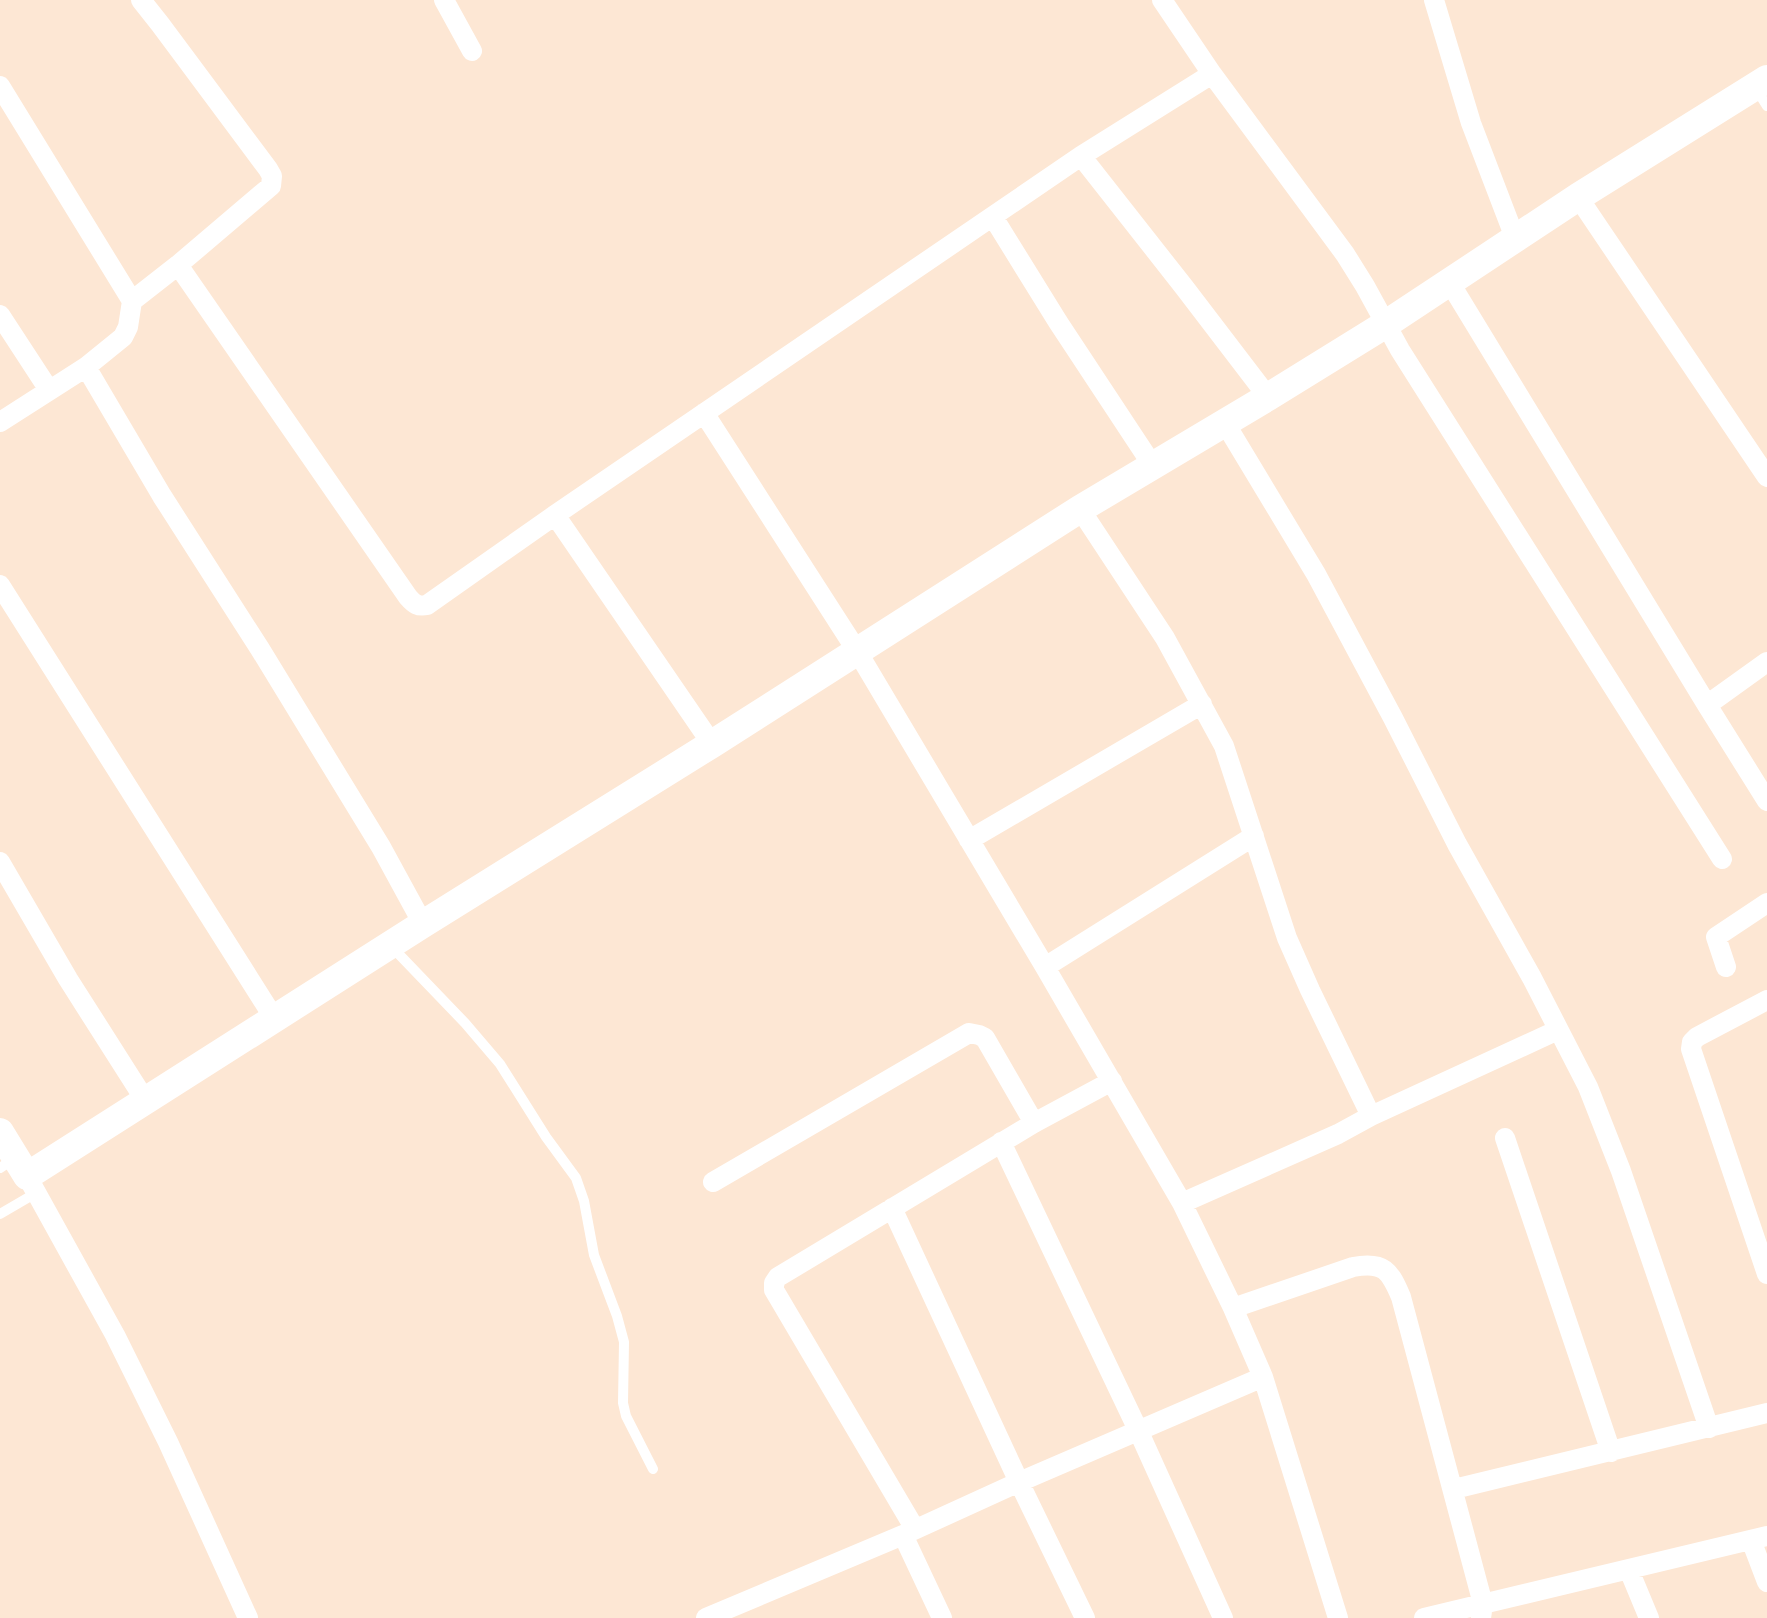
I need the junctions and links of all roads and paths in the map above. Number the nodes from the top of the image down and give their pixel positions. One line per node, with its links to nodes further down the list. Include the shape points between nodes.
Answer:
1 (141, 0): 13 (street, via 272,176 271,186 266,192)
2 (1162, 0): 6 (street)
3 (1434, 0): 12 (street, via 1471,123)
4 (448, 2): 5 (street)
5 (472, 51)
6 (1212, 74): 9 (street); 17 (street, via 1344,254)
7 (0, 86): 15 (street)
8 (1763, 91): 10 (street)
9 (1081, 156): 11 (street); 20 (street)
10 (1578, 197): 12 (street); 25 (street)
11 (993, 217): 21 (street); 24 (street)
12 (1515, 238): 14 (street)
13 (178, 265): 15 (street); 27 (street, via 414,604 427,605)
14 (1450, 283): 17 (street); 32 (street)
15 (132, 301): 18 (street, via 123,337)
16 (0, 315): 19 (street)
17 (1386, 324): 20 (street); 37 (street)
18 (86, 367): 19 (street); 40 (street, via 162,496 381,847)
19 (49, 390): 22 (street)
20 (1268, 397): 23 (street)
21 (704, 413): 27 (street); 29 (street)
22 (0, 422)
23 (1225, 423): 24 (street); 46 (street, via 1316,574)
24 (1153, 466): 26 (street)
25 (1767, 476)
26 (1080, 509): 29 (street); 31 (street, via 1165,638)
27 (555, 515): 33 (street)
28 (0, 585): 45 (street)
29 (857, 651): 33 (street); 36 (street)
30 (1767, 662): 32 (street)
31 (1202, 704): 35 (street, via 1224,746); 36 (street)
32 (1707, 705): 34 (street)
33 (712, 744): 40 (street)
34 (1767, 801)
35 (1254, 836): 42 (street); 49 (street, via 1287,938)
36 (969, 840): 42 (street)
37 (1722, 859)
38 (0, 862): 48 (street, via 68,979)
39 (1767, 903): 43 (street, via 1716,937)
40 (423, 924): 41 (street)
41 (390, 945): 45 (street); 66 (lane, via 500,1064 576,1178 584,1201 594,1255 624,1342 623,1403 626,1416)
42 (1045, 967): 47 (street)
43 (1726, 967)
44 (1767, 1000): 59 (street, via 1696,1037 1691,1049)
45 (274, 1018): 48 (street)
46 (1558, 1030): 49 (street); 63 (street, via 1588,1088 1621,1172)
47 (1112, 1082): 50 (street); 56 (street)
48 (145, 1100): 54 (street)
49 (1371, 1116): 56 (street, via 1338,1134)
50 (1034, 1122): 53 (street); 55 (street, via 985,1038 969,1033)
51 (0, 1132): 54 (street)
52 (1505, 1138): 65 (street)
53 (1001, 1142): 57 (street); 64 (street)
54 (20, 1174): 58 (lane); 74 (street, via 115,1335 164,1433)
55 (713, 1182)
56 (1182, 1203): 60 (street)
57 (892, 1208): 67 (street); 69 (street, via 778,1277 774,1290)
58 (0, 1214)
59 (1767, 1274)
60 (1233, 1308): 61 (street); 68 (street, via 1353,1267 1380,1267 1393,1277)
61 (1263, 1377): 64 (street); 79 (street)
62 (1767, 1413): 63 (street)
63 (1709, 1428): 65 (street)
64 (1138, 1430): 67 (street); 78 (street)
65 (1611, 1452): 68 (street)
66 (653, 1469)
67 (1019, 1482): 69 (street); 77 (street)
68 (1454, 1489): 73 (street)
69 (909, 1532): 75 (street); 76 (street)
70 (1759, 1538): 71 (street); 72 (street)
71 (1629, 1570): 73 (street); 81 (street)
72 (1767, 1582)
73 (1482, 1611): 80 (street)
74 (248, 1618)
75 (706, 1618)
76 (942, 1618)
77 (1085, 1618)
78 (1223, 1618)
79 (1338, 1618)
80 (1424, 1618)
81 (1649, 1618)

